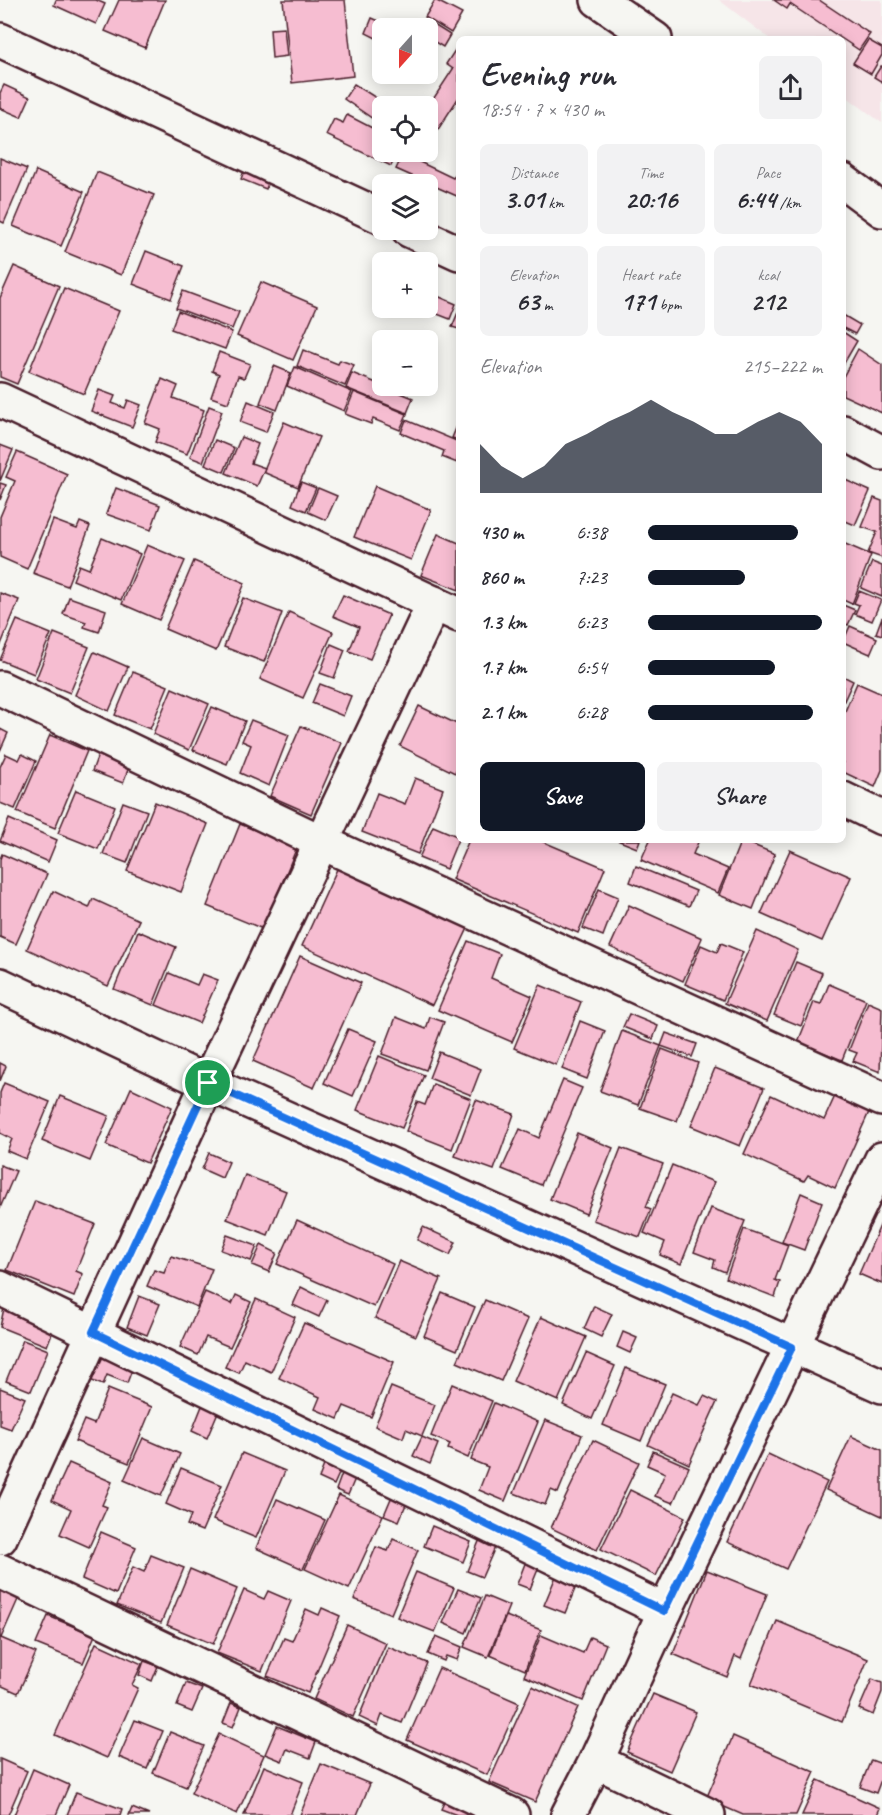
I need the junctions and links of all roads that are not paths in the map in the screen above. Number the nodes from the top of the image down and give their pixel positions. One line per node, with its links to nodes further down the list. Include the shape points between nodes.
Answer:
1 (598, 0): 2 (street)
2 (651, 36)
3 (0, 40): 6 (street)
4 (846, 183): 5 (street)
5 (882, 210)
6 (372, 212)
7 (431, 240): 8 (street)
8 (456, 252)
9 (0, 400): 12 (street)
10 (846, 434): 11 (street)
11 (882, 453)
12 (447, 609): 16 (street)
13 (0, 688): 16 (street)
14 (846, 800): 15 (street)
15 (882, 818)
16 (321, 842): 18 (street); 19 (street)
17 (0, 985): 18 (street)
18 (208, 1083): 22 (street); 23 (street)
19 (882, 1099)
20 (882, 1159): 23 (street)
21 (0, 1288): 22 (street)
22 (93, 1332): 25 (street); 27 (street)
23 (792, 1347): 24 (street); 27 (street)
24 (882, 1386)
25 (0, 1538)
26 (0, 1571): 29 (street)
27 (664, 1611): 28 (street)
28 (596, 1761): 30 (street); 31 (street)
29 (512, 1815)
30 (567, 1815)
31 (708, 1815)

